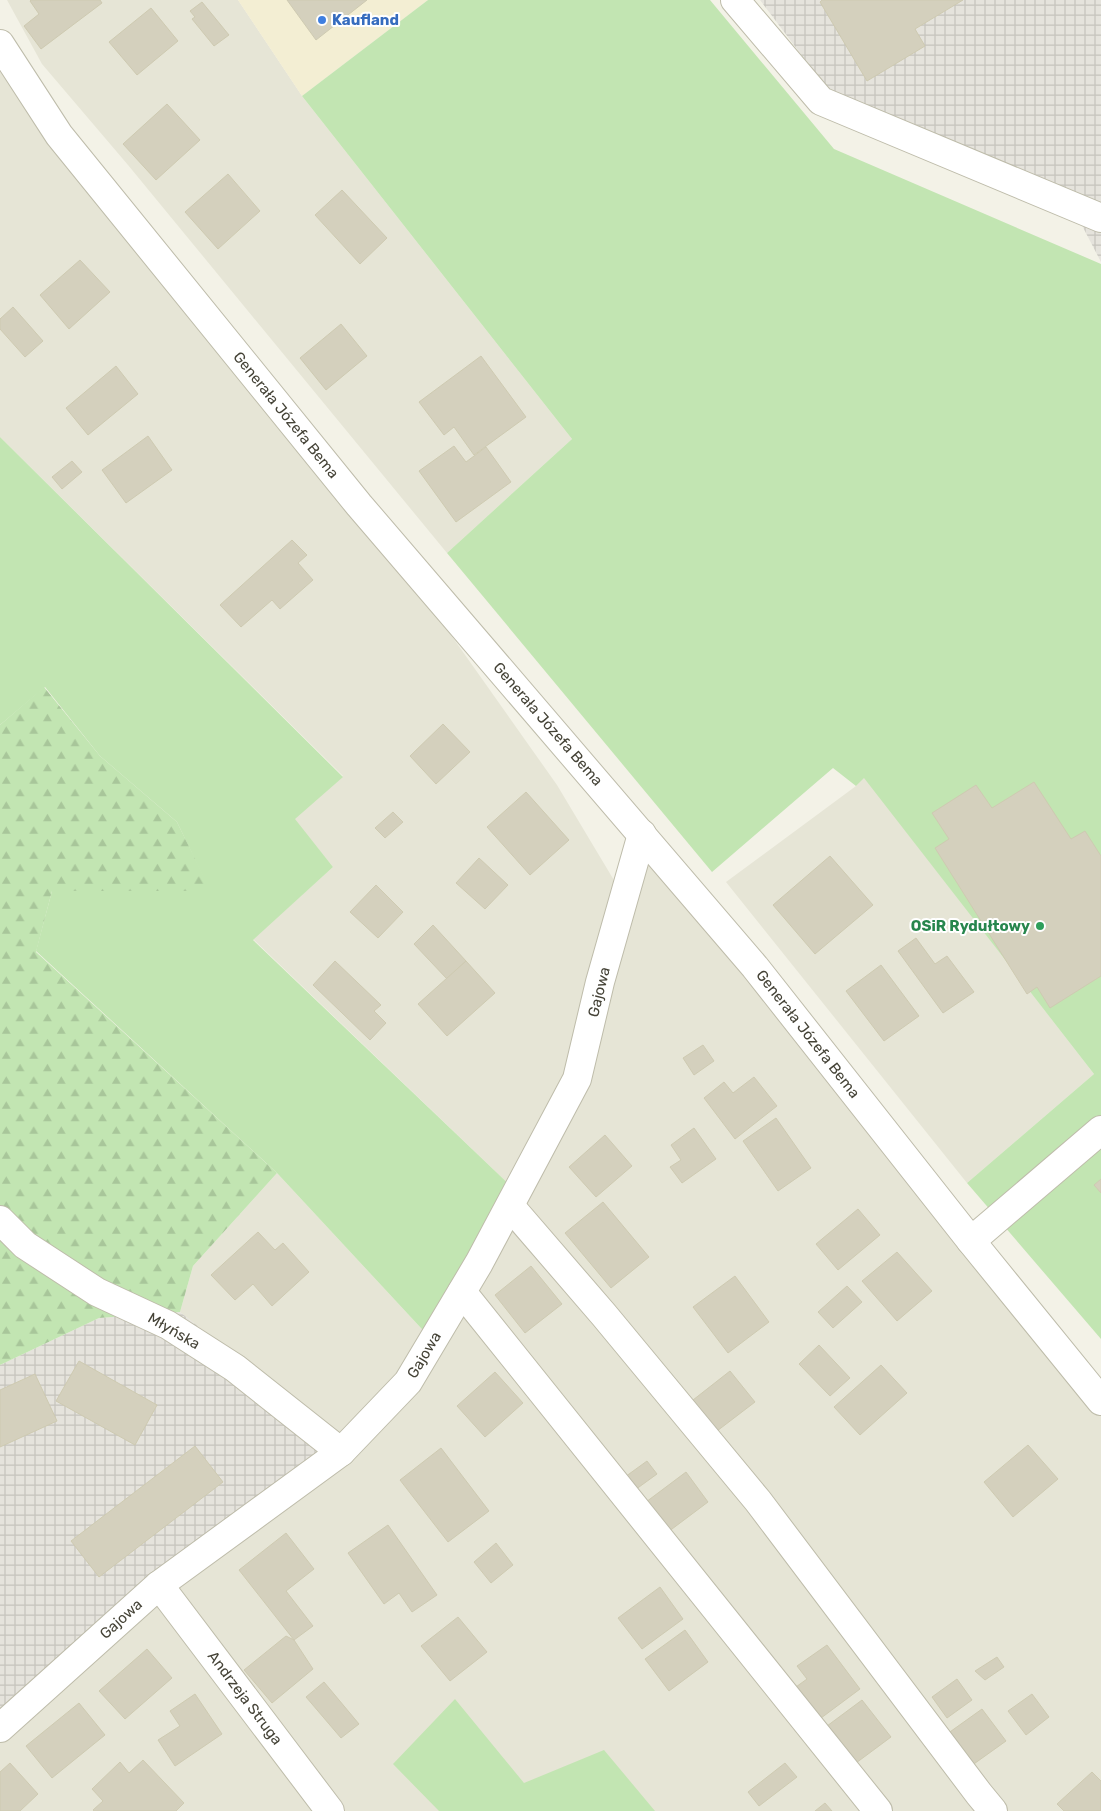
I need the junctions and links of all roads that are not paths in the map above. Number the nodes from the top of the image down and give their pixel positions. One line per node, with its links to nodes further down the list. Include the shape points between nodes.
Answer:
1 (735, 0): 3 (street, via 821,101)
2 (0, 44): 4 (street, Generała Józefa Bema, via 59,135 346,490)
3 (1101, 218)
4 (642, 834): 6 (street, Gajowa, via 600,982 577,1079); 8 (street, Generała Józefa Bema, via 755,967)
5 (1101, 1130): 8 (street)
6 (510, 1206): 9 (street, Gajowa); 16 (street, via 758,1501)
7 (0, 1220): 11 (street, Młyńska, via 25,1245 97,1292 168,1325 234,1368)
8 (971, 1241): 10 (street, Generała Józefa Bema)
9 (462, 1292): 11 (street, Gajowa, via 408,1382); 15 (street)
10 (1101, 1401)
11 (341, 1452): 12 (street, Gajowa)
12 (159, 1585): 13 (street, Gajowa); 14 (street, Andrzeja Struga)
13 (0, 1728)
14 (330, 1811)
15 (878, 1811)
16 (993, 1811)

